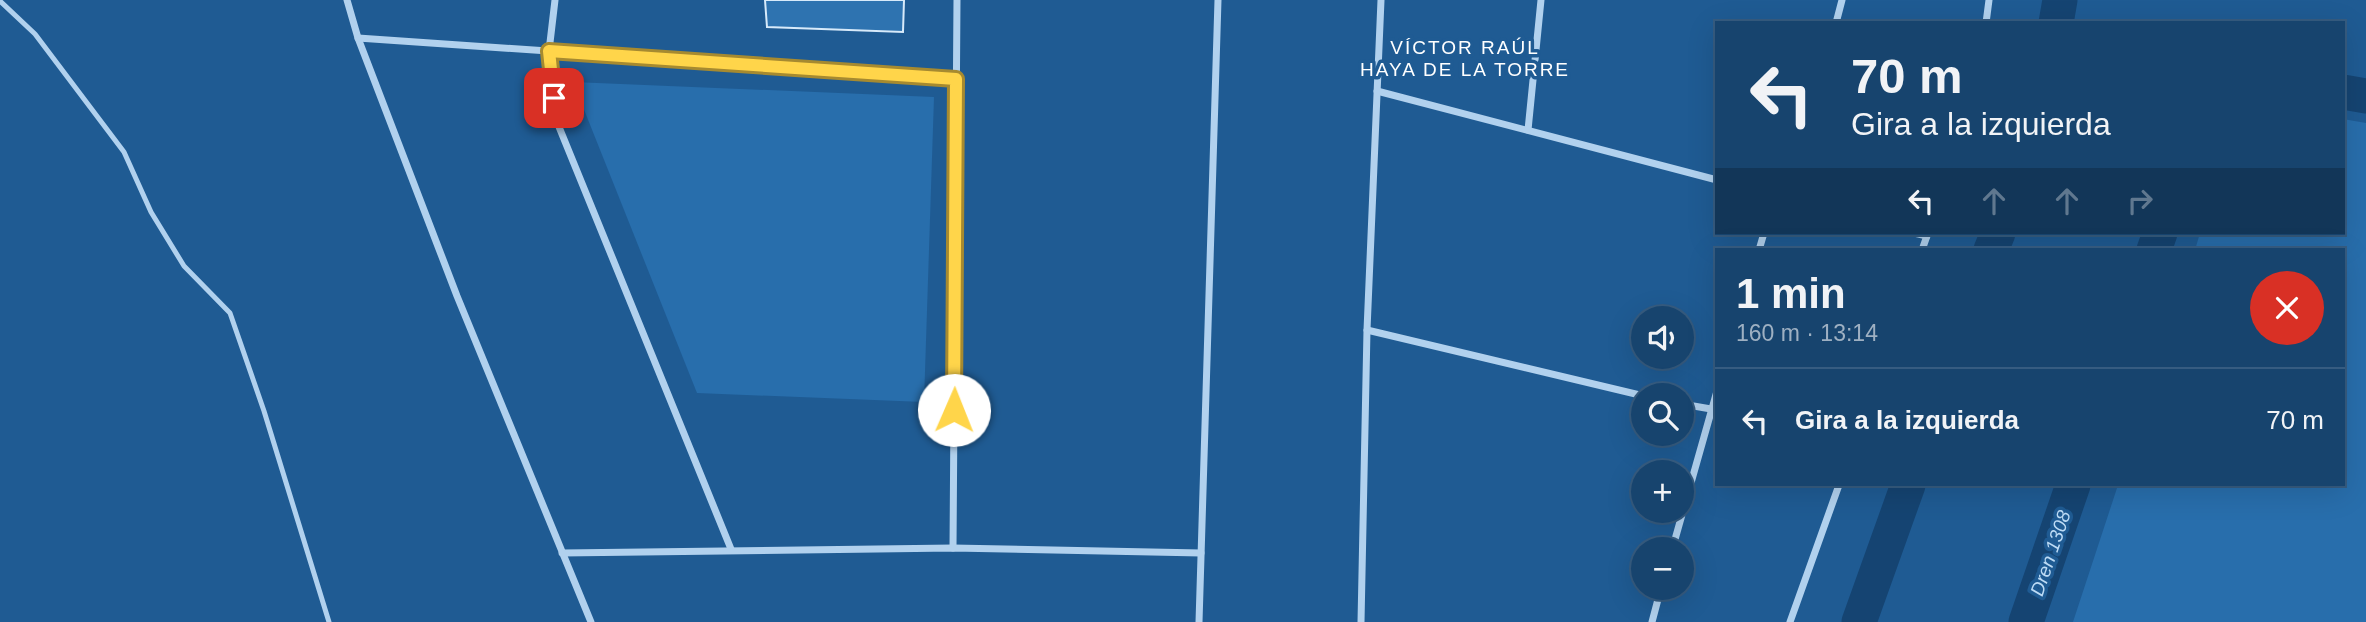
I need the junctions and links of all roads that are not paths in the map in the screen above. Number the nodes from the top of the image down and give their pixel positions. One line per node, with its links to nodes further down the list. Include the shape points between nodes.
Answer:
1 (347, 0): 12 (street)
2 (555, 0): 13 (street)
3 (957, 0): 14 (street)
4 (1218, 0): 28 (street)
5 (1381, 0): 15 (street)
6 (1541, 0): 16 (street)
7 (1842, 0): 10 (street)
8 (1989, 0): 11 (street)
9 (0, 1): 30 (lane, via 35,34 124,152 151,212 184,266 230,313)
10 (1837, 21)
11 (1986, 21)
12 (358, 38): 13 (street); 27 (street)
13 (549, 51): 14 (street); 26 (street, via 557,122)
14 (956, 79): 25 (street)
15 (1377, 91): 16 (street); 18 (street)
16 (1528, 131): 17 (street)
17 (1715, 179)
18 (1367, 330): 19 (street); 33 (street)
19 (1631, 393)
20 (1715, 398): 22 (street)
21 (1694, 406): 22 (street)
22 (1712, 409): 24 (street)
23 (1839, 486): 35 (street)
24 (1676, 537)
25 (953, 548): 26 (street); 28 (street)
26 (731, 549): 27 (street)
27 (562, 553): 31 (street)
28 (1201, 553): 32 (street)
29 (1658, 600): 34 (street)
30 (329, 622)
31 (591, 622)
32 (1199, 622)
33 (1361, 622)
34 (1652, 622)
35 (1790, 622)

